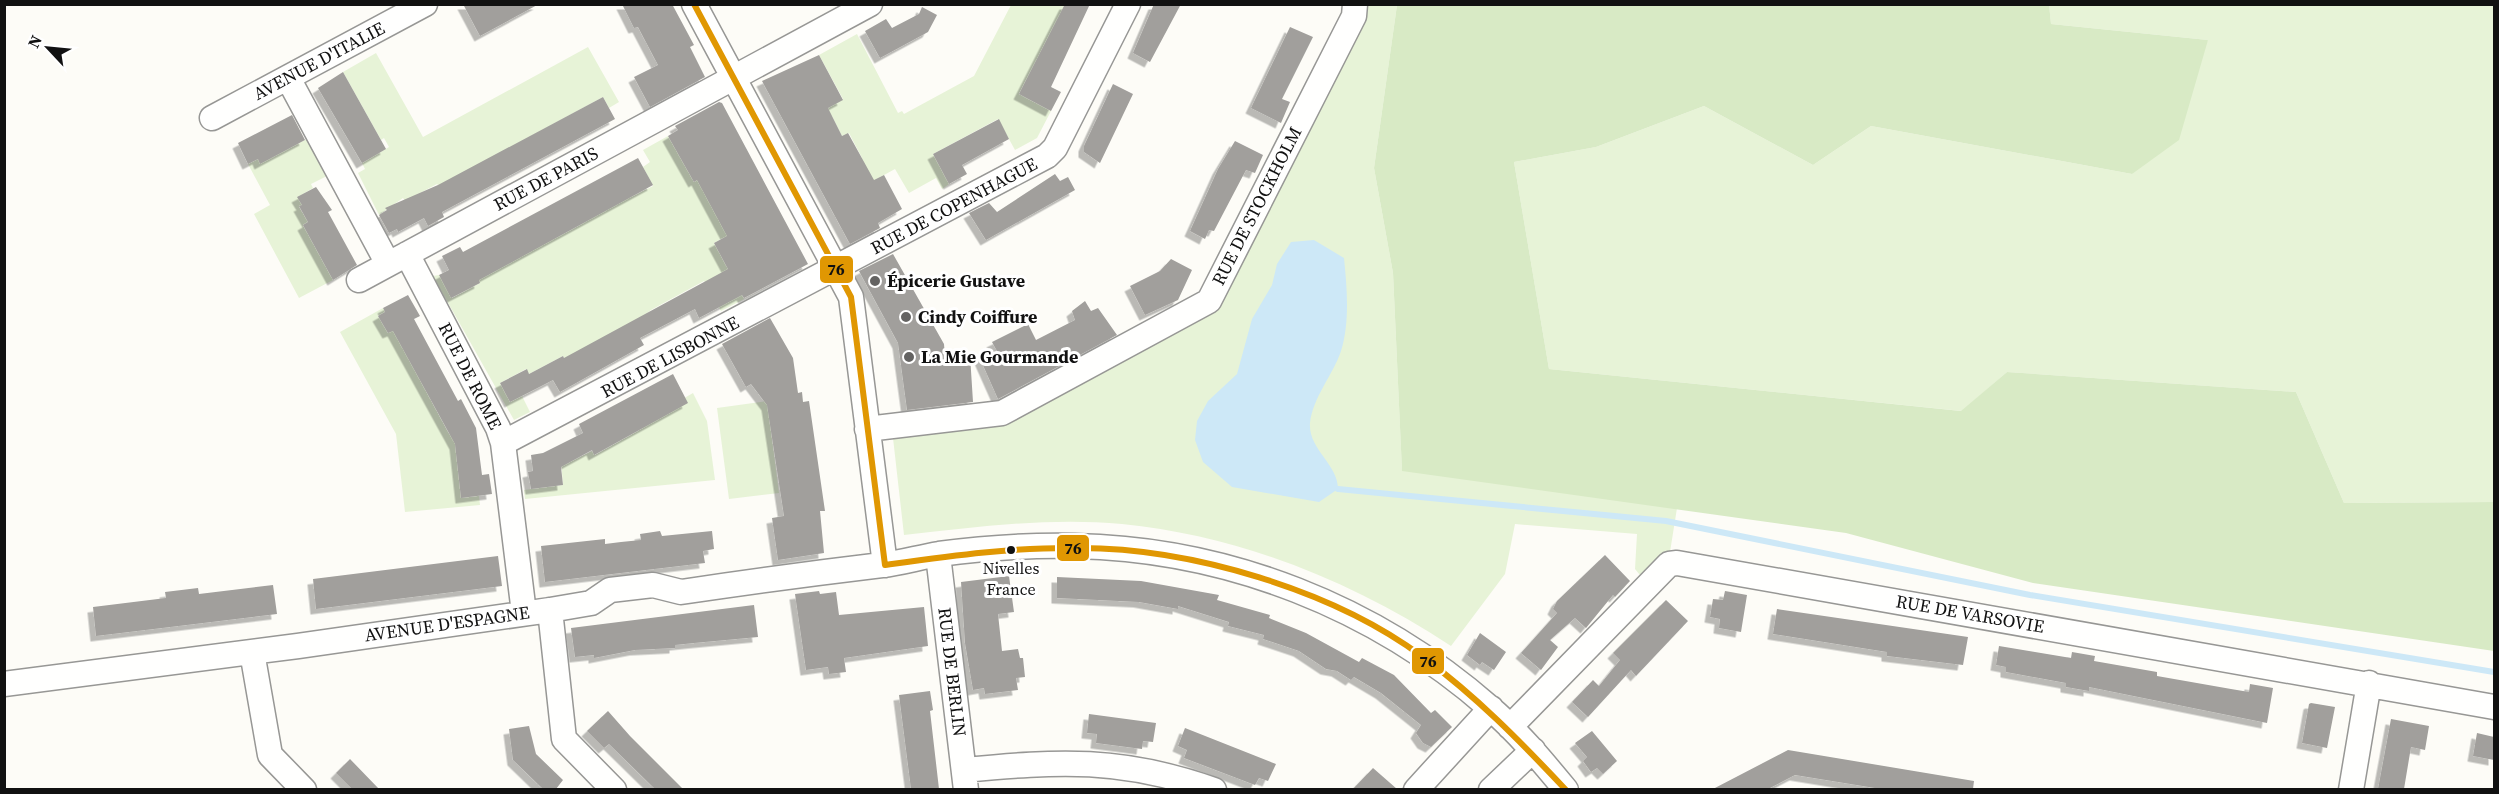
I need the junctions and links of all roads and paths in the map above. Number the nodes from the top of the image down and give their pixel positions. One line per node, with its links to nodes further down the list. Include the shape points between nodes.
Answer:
1 (425, 4): 6 (street, AVENUE D'ITALIE)
2 (694, 4): 7 (street)
3 (870, 4): 7 (street, RUE DE PARIS)
4 (1128, 4): 10 (street, RUE DE COPENHAGUE, via 1055,148 1047,156)
5 (1355, 4): 12 (street, RUE DE STOCKHOLM, via 1354,16 1209,301 1002,413)
6 (288, 78): 8 (street, AVENUE D'ITALIE); 9 (street, RUE DE ROME)
7 (734, 78): 9 (street, RUE DE PARIS); 10 (street)
8 (212, 118)
9 (397, 259): 11 (street, RUE DE PARIS); 13 (street, RUE DE ROME, via 498,428)
10 (836, 269): 12 (street, via 851,297); 13 (street, RUE DE LISBONNE)
11 (359, 280)
12 (867, 429): 15 (street)
13 (502, 443): 17 (street, RUE DE ROME)
14 (938, 555): 15 (street, AVENUE D'ESPAGNE); 22 (street, AVENUE D'ESPAGNE, via 1073,546 1173,555 1239,570 1290,586 1359,617 1436,664); 25 (street, RUE DE BERLIN)
15 (885, 565): 16 (street, AVENUE D'ESPAGNE, via 681,592 653,585 610,590 591,603)
16 (550, 610): 17 (street, AVENUE D'ESPAGNE); 27 (street, via 564,739)
17 (524, 613): 18 (street, AVENUE D'ESPAGNE)
18 (252, 652): 20 (street, AVENUE D'ESPAGNE); 26 (street, via 270,755)
19 (2369, 683): 21 (street, RUE DE VARSOVIE); 23 (street, RUE DE VARSOVIE, via 1677,563 1669,564); 32 (street)
20 (4, 684)
21 (2494, 706)
22 (1491, 708): 23 (street, AVENUE D'ESPAGNE); 29 (street)
23 (1510, 727): 24 (street, AVENUE D'ESPAGNE)
24 (1533, 750): 30 (street); 31 (street, AVENUE D'ESPAGNE)
25 (965, 780): 28 (street, via 1052,762 1095,763 1174,776)
26 (304, 789)
27 (614, 789)
28 (1214, 789)
29 (1416, 789)
30 (1491, 789)
31 (1566, 789)
32 (2350, 789)

